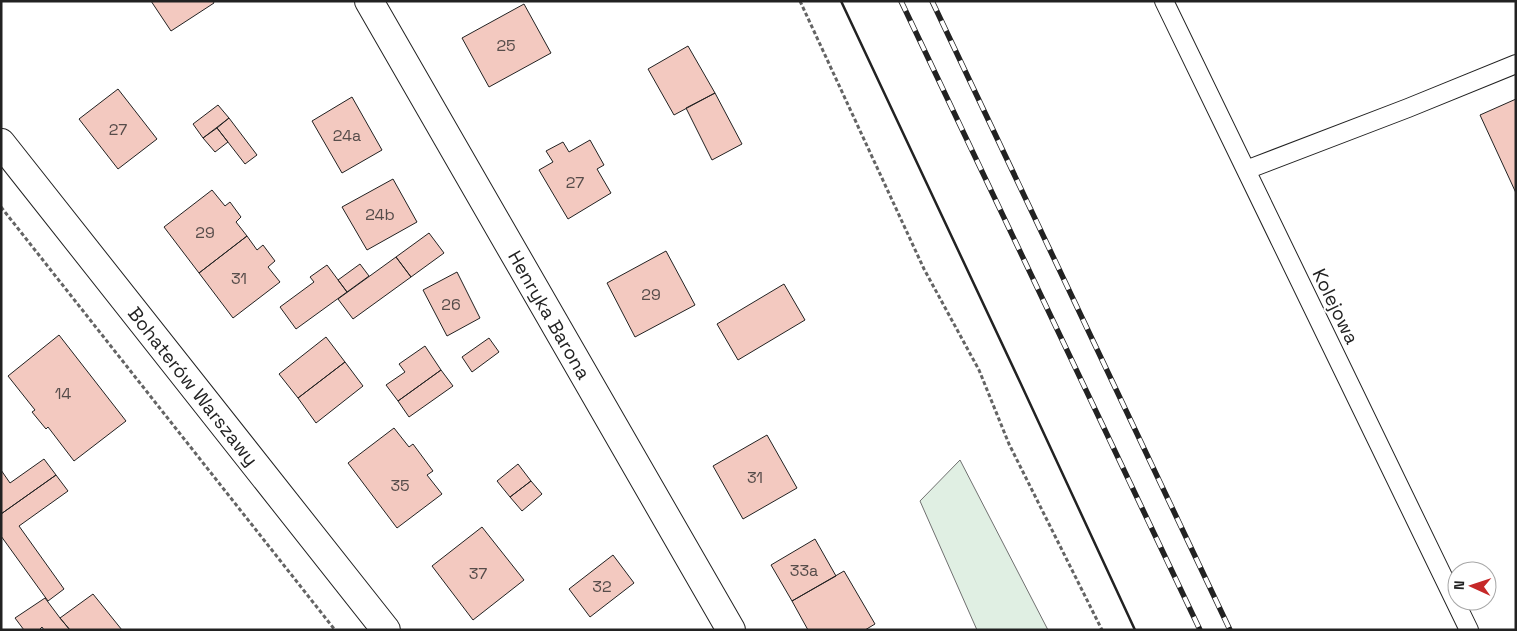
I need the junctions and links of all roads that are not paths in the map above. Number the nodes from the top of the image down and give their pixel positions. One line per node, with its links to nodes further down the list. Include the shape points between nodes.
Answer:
1 (369, 1): 7 (street, Henryka Barona)
2 (1164, 1): 5 (lane, Kolejowa)
3 (1516, 64): 5 (lane)
4 (1, 143): 6 (street, Bohaterów Warszawy)
5 (1246, 170): 8 (lane, Kolejowa)
6 (386, 630)
7 (731, 630)
8 (1469, 630)

